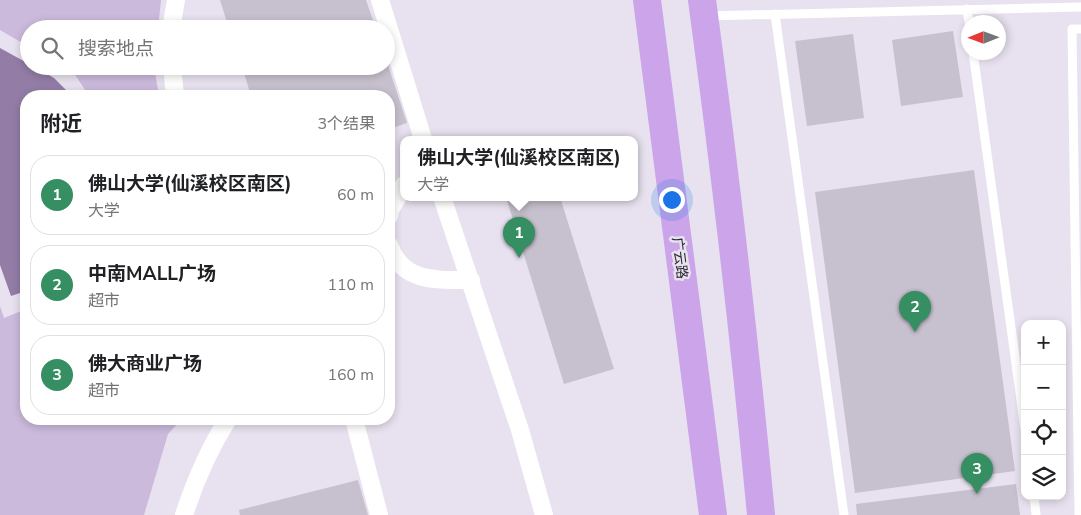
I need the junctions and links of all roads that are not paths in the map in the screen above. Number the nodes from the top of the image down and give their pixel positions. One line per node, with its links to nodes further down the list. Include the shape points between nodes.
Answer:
1 (176, 0): 9 (street)
2 (380, 0): 10 (street)
3 (647, 0): 27 (main road, 广云路)
4 (1081, 7): 6 (lane)
5 (703, 8): 7 (lane); 28 (main road, via 746,357)
6 (967, 9): 7 (lane); 8 (lane)
7 (775, 14): 29 (lane)
8 (968, 15)
9 (173, 20)
10 (386, 20)
11 (1081, 29): 31 (lane, via 1072,29)
12 (395, 48): 16 (street)
13 (974, 60): 20 (lane)
14 (173, 75): 15 (street)
15 (174, 90)
16 (422, 136)
17 (443, 201): 19 (street)
18 (395, 260): 19 (street, via 412,275 437,280)
19 (471, 280): 26 (street)
20 (1022, 410)
21 (224, 425): 24 (street, via 193,487)
22 (356, 425): 25 (street)
23 (1034, 500): 30 (lane)
24 (184, 515)
25 (379, 515)
26 (544, 515)
27 (713, 515)
28 (761, 515)
29 (844, 515)
30 (1036, 515)
31 (1079, 515)

